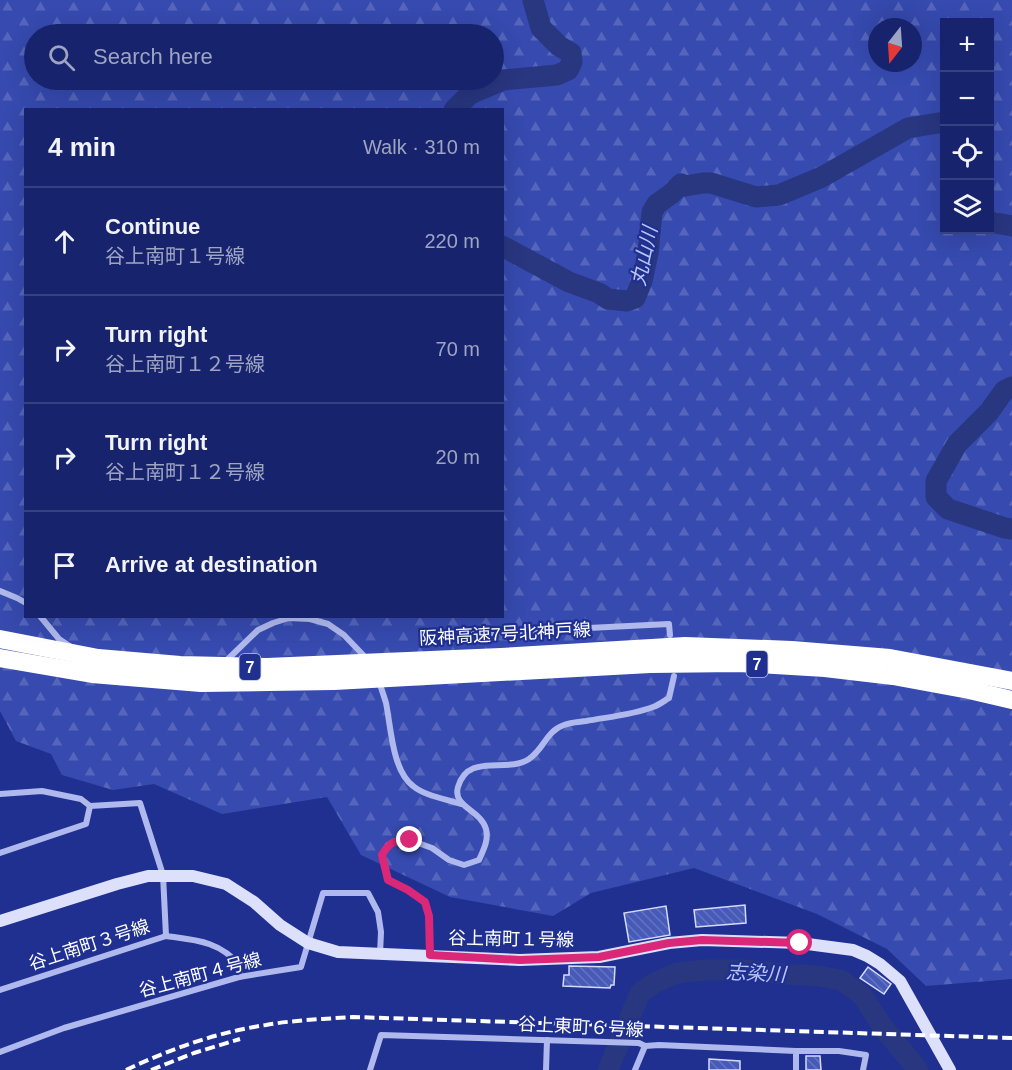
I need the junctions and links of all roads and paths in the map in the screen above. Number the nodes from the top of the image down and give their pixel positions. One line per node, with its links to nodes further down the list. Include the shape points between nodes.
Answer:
1 (0, 591): 2 (street)
2 (24, 602)
3 (42, 618): 5 (street, via 59,639 76,650 162,663 200,663 227,660 258,630)
4 (289, 618): 11 (street, via 328,624)
5 (289, 618)
6 (468, 634): 7 (street, via 669,624)
7 (670, 634)
8 (0, 639): 10 (highway, 阪神高速7号北神戸線 / 7, via 98,658 180,665)
9 (0, 658): 10 (highway, 阪神高速7号北神戸線 / 7, via 92,674 201,683 334,681)
10 (500, 665): 14 (highway, 阪神高速7号北神戸線 / 7, via 685,646 890,658); 15 (highway, 阪神高速7号北神戸線 / 7, via 739,663 893,676)
11 (374, 667)
12 (377, 675): 17 (street, via 386,701 393,749 404,776 423,792)
13 (674, 676): 17 (street, via 669,698 654,707 564,725 550,732 541,749 527,760 471,768 458,787)
14 (1012, 681)
15 (1012, 700)
16 (0, 794): 18 (street, via 42,791 81,799)
17 (462, 804): 25 (street, via 472,810 486,830 486,845 479,860 464,865 410,840 395,841 382,855 388,880 425,902)
18 (90, 806): 19 (street, via 86,824); 20 (street, via 140,803)
19 (0, 852)
20 (163, 875): 21 (street, 谷上南町１号線, via 117,884); 22 (street); 23 (street, 谷上南町１号線, via 193,876 226,884)
21 (0, 921)
22 (166, 936): 26 (street, 谷上南町３号線, via 215,945 240,966); 27 (street, 谷上南町３号線)
23 (308, 943): 24 (street, 谷上南町１号線, via 338,952); 24 (street, 谷上南町４号線, via 323,893 368,893 378,912); 26 (street, 谷上南町４号線, via 301,967)
24 (380, 954): 25 (street, 谷上南町１号線)
25 (430, 955): 37 (street, 谷上南町１号線, via 520,960 599,957 702,940 800,943 853,950 880,964 900,981)
26 (239, 977): 31 (street, 谷上南町４号線, via 64,1028)
27 (0, 990)
28 (547, 1040): 29 (street, 谷上東町６号線); 32 (street, 谷上東町６号線, via 381,1035); 33 (street)
29 (645, 1046): 30 (street, 谷上東町６号線); 34 (street)
30 (796, 1051): 35 (street); 36 (street, 谷上東町６号線, via 866,1055)
31 (0, 1052)
32 (370, 1070)
33 (546, 1070)
34 (635, 1070)
35 (796, 1070)
36 (863, 1070)
37 (950, 1070)

